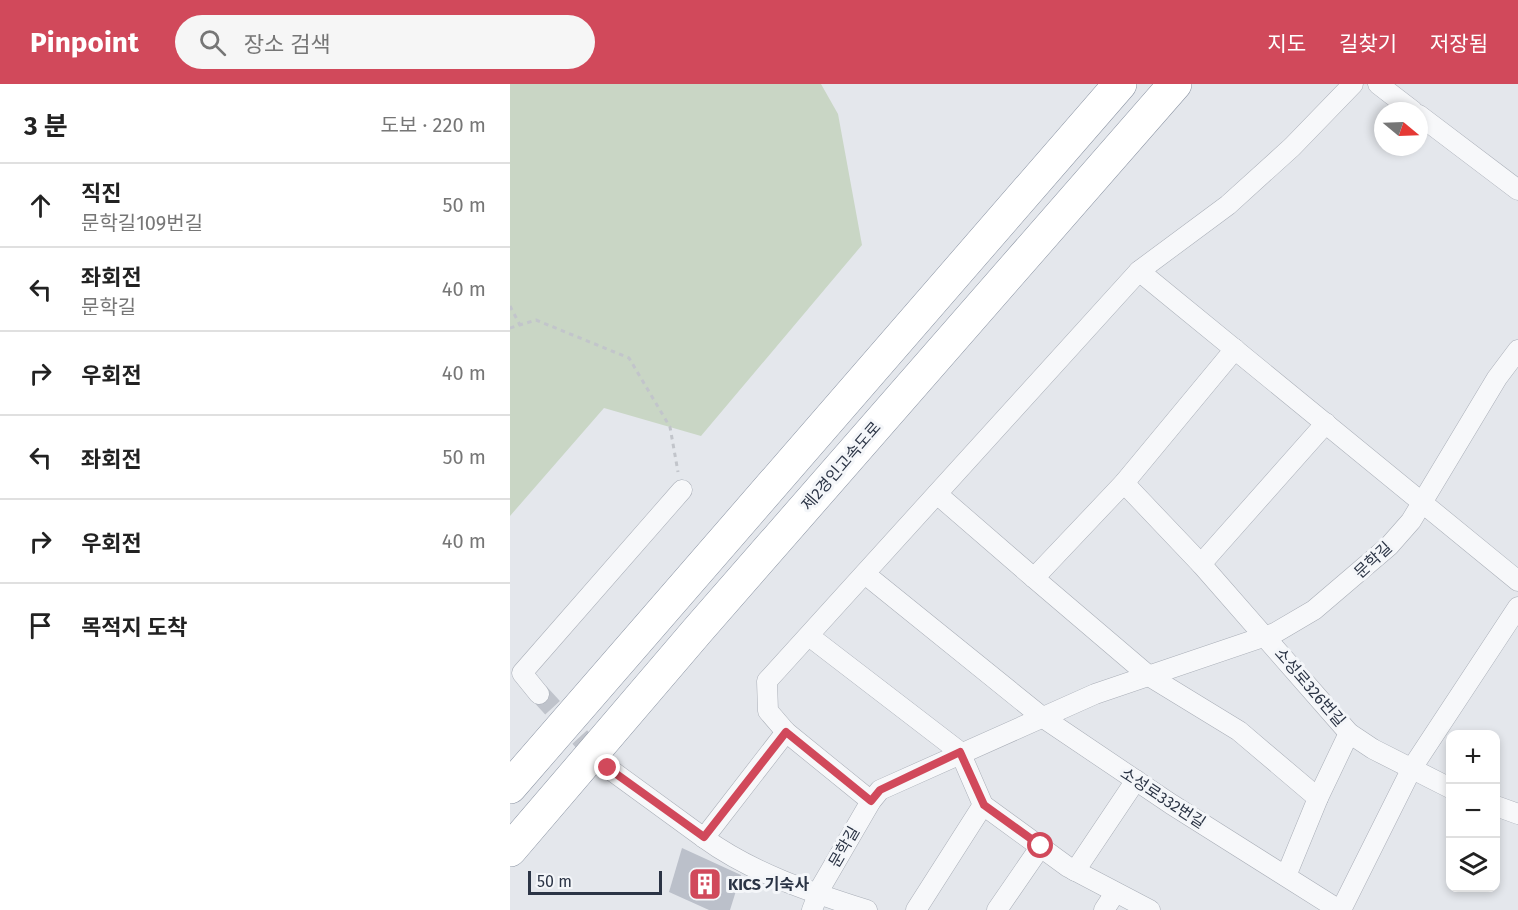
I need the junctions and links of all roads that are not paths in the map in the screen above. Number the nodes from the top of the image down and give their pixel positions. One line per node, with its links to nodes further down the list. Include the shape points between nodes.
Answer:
1 (1120, 84): 33 (highway)
2 (1175, 84): 41 (highway, 제2경인고속도로)
3 (1353, 84): 8 (street, via 1228,205)
4 (1378, 84): 5 (street)
5 (1401, 102)
6 (1428, 122): 7 (street)
7 (1518, 190)
8 (1139, 271): 9 (street); 14 (street)
9 (1235, 349): 11 (street); 12 (street)
10 (1518, 350): 15 (street, 문학길)
11 (1326, 423): 15 (street); 16 (street)
12 (1124, 483): 16 (street, 소성로326번길); 18 (street)
13 (682, 490): 24 (street, via 522,674)
14 (937, 494): 17 (street); 18 (street)
15 (1423, 501): 19 (street); 22 (street, 문학길, via 1389,546 1341,590)
16 (1201, 564): 22 (street, 소성로326번길)
17 (865, 574): 21 (street); 25 (street, 소성로332번길)
18 (1034, 578): 23 (street)
19 (1518, 581)
20 (1518, 607): 30 (street, 소성로332번길)
21 (809, 636): 26 (street, via 768,681 768,711); 28 (street)
22 (1266, 636): 23 (street, 문학길); 27 (street, 소성로326번길)
23 (1149, 676): 25 (street, 문학길); 34 (street, via 1239,731)
24 (539, 694)
25 (1041, 717): 28 (street, 문학길); 31 (street, 소성로332번길)
26 (786, 732): 35 (street); 39 (street)
27 (1349, 733): 30 (street, 소성로326번길); 34 (street)
28 (960, 752): 35 (street, 문학길, via 880,790); 36 (street)
29 (608, 768): 39 (street)
30 (1412, 768): 32 (street, 소성로326번길); 51 (street, 소성로332번길)
31 (1136, 780): 42 (street); 43 (street, 소성로332번길)
32 (1446, 786)
33 (510, 787)
34 (1318, 798): 43 (street)
35 (871, 801): 45 (street, 문학길)
36 (984, 805): 40 (street); 47 (street)
37 (1500, 807): 38 (street)
38 (1518, 814)
39 (704, 837): 45 (street, via 731,858)
40 (1041, 846): 42 (street); 48 (street)
41 (510, 850)
42 (1075, 871): 44 (street)
43 (1286, 876): 51 (street, 소성로332번길)
44 (1115, 893): 49 (street); 50 (street)
45 (815, 902): 46 (street)
46 (867, 910)
47 (916, 910)
48 (997, 910)
49 (1104, 910)
50 (1149, 910)
51 (1340, 910)

